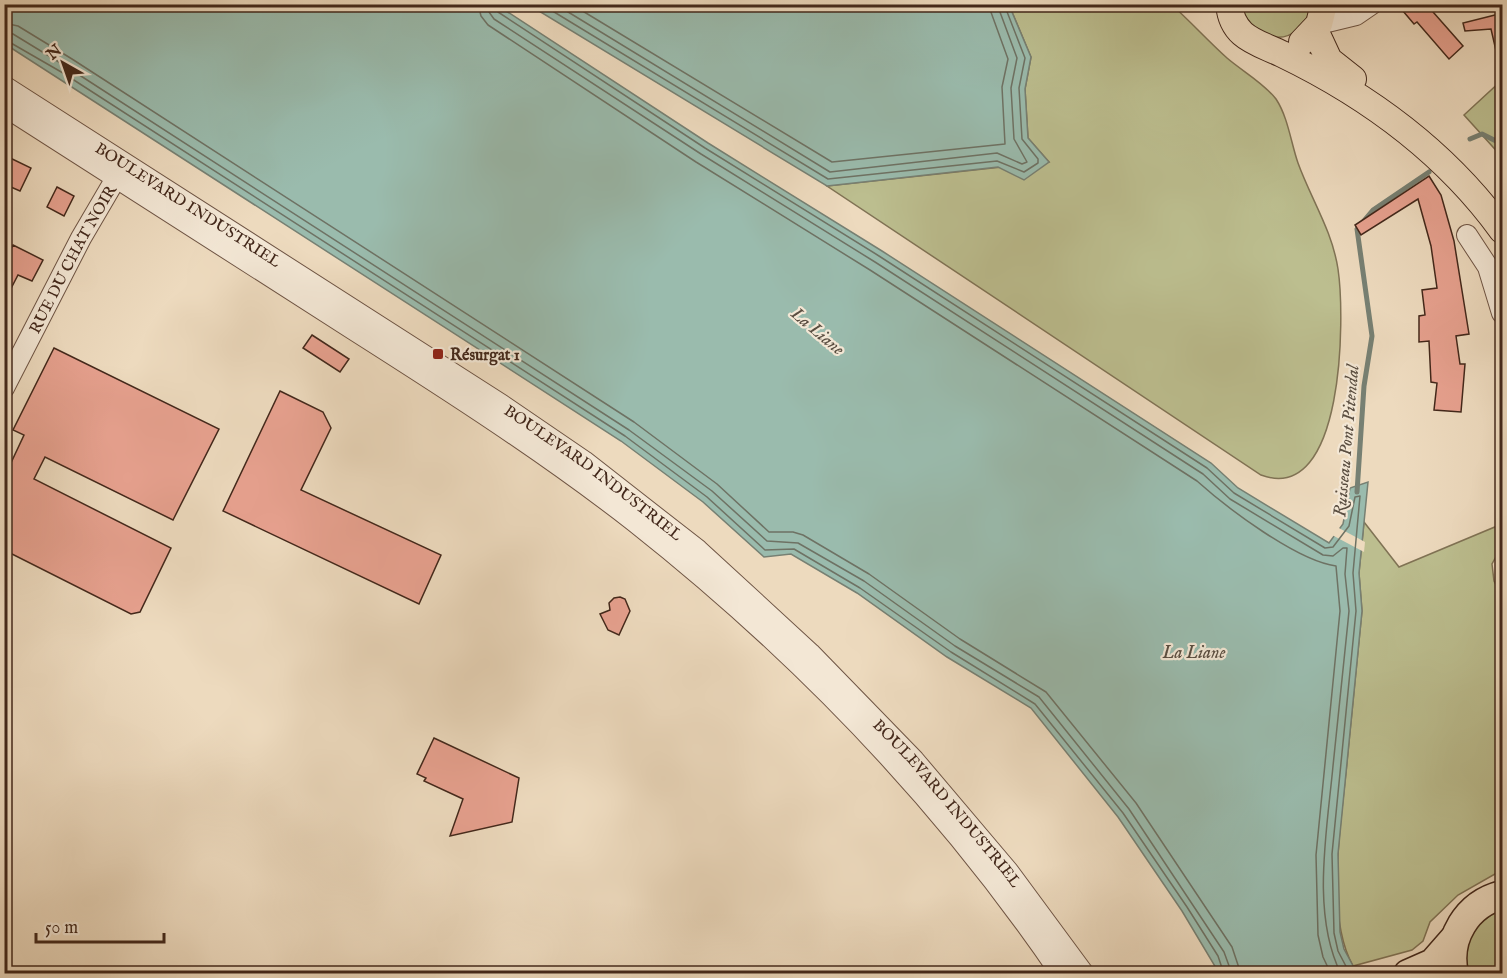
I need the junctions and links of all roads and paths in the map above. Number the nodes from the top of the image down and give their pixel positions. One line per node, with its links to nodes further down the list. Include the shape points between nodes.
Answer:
1 (1349, 4): 2 (street)
2 (1361, 4)
3 (1372, 4): 5 (street, via 1356,15)
4 (1228, 8): 6 (main road, via 1244,36)
5 (1319, 20): 6 (main road, via 1293,46); 10 (main road, via 1321,48 1332,64 1422,125 1468,167)
6 (1270, 49): 11 (main road, via 1359,98 1410,133 1466,184)
7 (4, 86): 9 (street, BOULEVARD INDUSTRIEL)
8 (4, 105): 9 (street, BOULEVARD INDUSTRIEL)
9 (121, 170): 14 (street, RUE DU CHAT NOIR, via 84,232); 18 (street, BOULEVARD INDUSTRIEL, via 528,443 687,564 785,651 883,751 972,853); 19 (street, BOULEVARD INDUSTRIEL, via 530,423 710,561 810,653 914,760 1008,871)
10 (1503, 207)
11 (1503, 230)
12 (1467, 235): 13 (street, via 1488,267)
13 (1503, 314)
14 (4, 388)
15 (1503, 895): 16 (highway, via 1473,910)
16 (1454, 939): 17 (highway, via 1436,961); 20 (highway)
17 (1413, 972)
18 (1061, 974)
19 (1084, 974)
20 (1454, 974)

